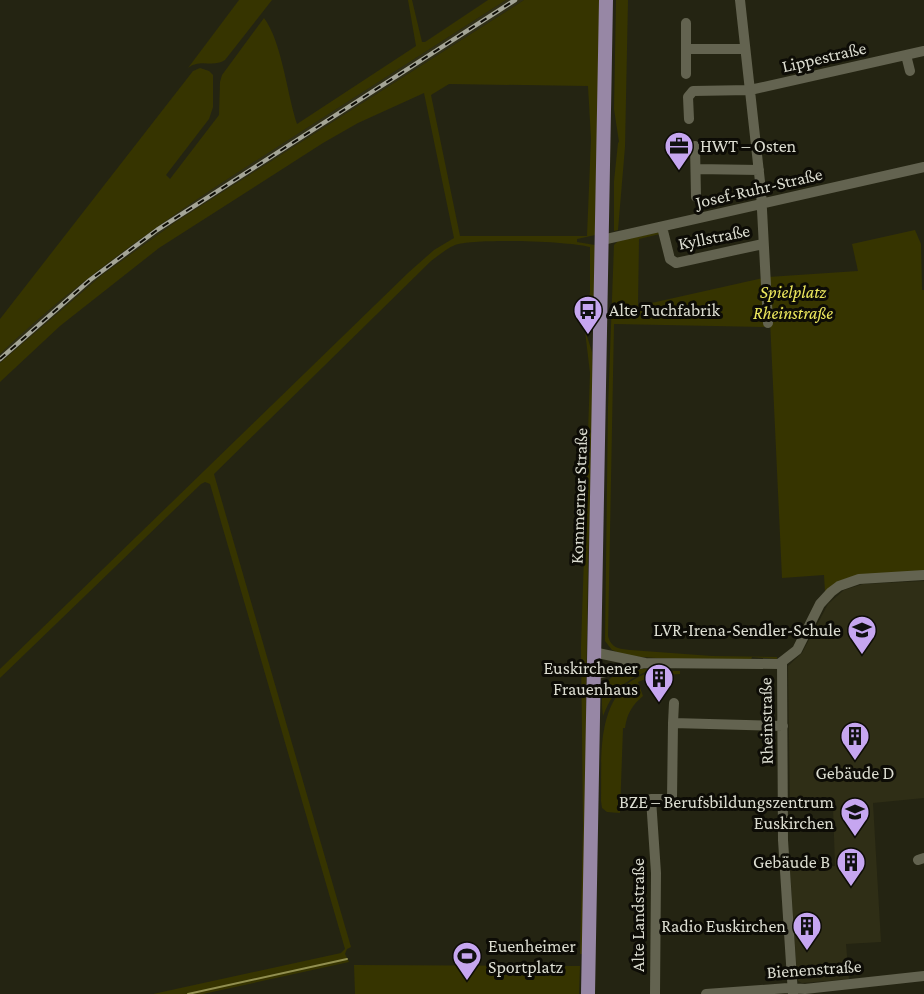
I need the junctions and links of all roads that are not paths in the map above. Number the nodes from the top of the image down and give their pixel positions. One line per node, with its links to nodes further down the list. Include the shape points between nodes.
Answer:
1 (606, 0): 20 (main road, Kommerner Straße)
2 (752, 0): 3 (street)
3 (740, 1): 6 (street)
4 (686, 23): 5 (street)
5 (686, 49): 6 (street); 10 (street)
6 (745, 50): 11 (street)
7 (924, 51): 8 (street, Lippestraße)
8 (906, 55): 9 (street); 11 (street, Lippestraße)
9 (909, 71)
10 (686, 74)
11 (750, 90): 12 (street, via 693,91 689,95); 16 (street)
12 (689, 119)
13 (695, 146): 15 (street)
14 (924, 167): 18 (street, Josef-Ruhr-Straße)
15 (696, 169): 16 (street); 17 (street)
16 (759, 170): 18 (street)
17 (696, 197)
18 (762, 204): 19 (street, Josef-Ruhr-Straße); 21 (street)
19 (662, 227): 20 (street, Josef-Ruhr-Straße); 21 (street, Kyllstraße, via 670,259 676,263)
20 (602, 240): 24 (main road, Kommerner Straße)
21 (764, 244): 22 (street)
22 (768, 323)
23 (924, 575): 26 (street, via 859,579 834,589 820,604 797,650)
24 (593, 652): 25 (street); 27 (main road, Kommerner Straße)
25 (645, 663): 26 (street); 27 (street)
26 (782, 663): 30 (street, Rheinstraße)
27 (592, 675): 33 (main road, Kommerner Straße)
28 (674, 703): 29 (street)
29 (674, 723): 30 (street); 34 (street, Alte Landstraße, via 672,799 651,799 656,873)
30 (783, 726): 32 (street, Rheinstraße, via 783,840)
31 (924, 976): 32 (street, Bienenstraße)
32 (792, 991): 35 (street, Bienenstraße)
33 (588, 994)
34 (655, 994)
35 (706, 994)

